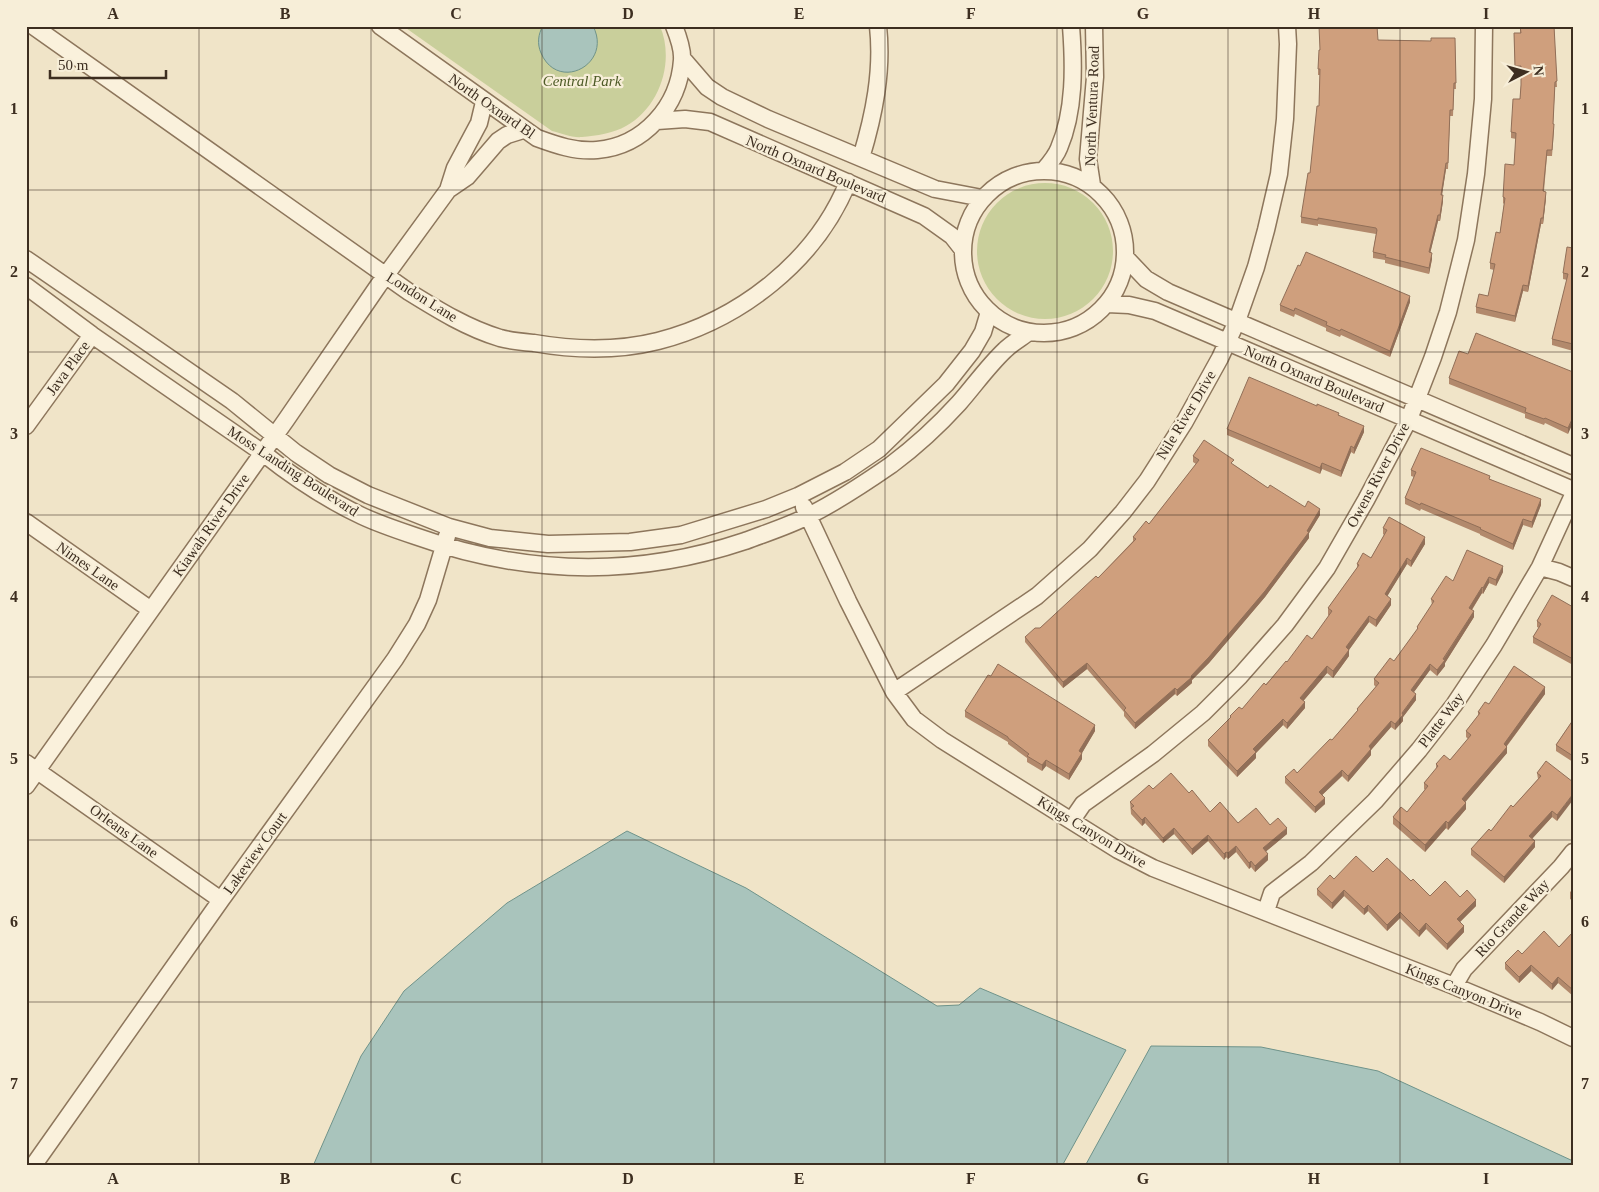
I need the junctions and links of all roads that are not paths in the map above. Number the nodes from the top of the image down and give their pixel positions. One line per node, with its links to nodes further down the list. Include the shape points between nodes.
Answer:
1 (33, 26): 22 (street, London Lane)
2 (380, 26): 10 (street, North Oxnard Bl)
3 (674, 26): 9 (street, North Oxnard Bl)
4 (878, 26): 13 (street, via 880,62 877,95)
5 (1071, 26): 14 (street, North Ventura Road, via 1072,87 1067,124 1059,150)
6 (1094, 26): 16 (street, North Ventura Road, via 1095,77 1088,159)
7 (1287, 26): 26 (street, Nile River Drive, via 1286,110 1279,174 1256,267)
8 (1484, 26): 30 (street, Owens River Drive, via 1483,99 1466,240 1448,312)
9 (682, 58): 11 (street, North Oxnard Bl, via 676,89); 13 (street, North Oxnard Boulevard, via 707,87 722,97)
10 (484, 102): 12 (street, North Oxnard Bl); 17 (street, Kiawah River Drive, via 479,123 455,168)
11 (657, 122): 12 (street, North Oxnard Bl, via 621,145 597,150 560,146); 15 (street, North Oxnard Boulevard, via 685,119 710,122)
12 (523, 130): 17 (street, Kiawah River Drive, via 498,141 467,177)
13 (861, 158): 18 (street, North Oxnard Boulevard, via 935,189)
14 (1044, 170): 16 (street, via 1077,177); 18 (street, via 1021,174)
15 (848, 182): 19 (street, North Oxnard Boulevard, via 924,216 952,236); 22 (street, London Lane, via 840,203 821,233 783,274 731,312 696,329 657,342 564,348 501,338 452,319)
16 (1092, 185): 20 (street, via 1111,205 1123,231)
17 (448, 190): 22 (street, Kiawah River Drive)
18 (982, 198): 19 (street, via 966,230)
19 (963, 250): 25 (street, via 966,273 975,294)
20 (1126, 258): 24 (street, via 1122,276); 26 (street, North Oxnard Boulevard, via 1146,279 1164,290)
21 (26, 259): 33 (street, Moss Landing Boulevard)
22 (386, 275): 33 (street, Kiawah River Drive)
23 (26, 286): 28 (street, Moss Landing Boulevard)
24 (1107, 304): 27 (street, via 1091,319 1072,329 1051,334); 29 (street, North Oxnard Boulevard, via 1129,304 1149,309)
25 (989, 312): 27 (street, via 1008,325); 38 (street, Moss Landing Boulevard, via 984,332 972,351 914,417 872,454)
26 (1237, 321): 29 (street, Nile River Drive); 30 (street, North Oxnard Boulevard)
27 (1030, 332): 39 (street, Moss Landing Boulevard, via 1004,351 924,438 845,496)
28 (92, 335): 32 (street, Java Place); 34 (street, Moss Landing Boulevard)
29 (1228, 342): 31 (street, North Oxnard Boulevard); 46 (street, Nile River Drive, via 1184,424 1147,481 1090,549 1037,596)
30 (1418, 398): 31 (street, Owens River Drive); 35 (street, North Oxnard Boulevard)
31 (1408, 420): 36 (street, North Oxnard Boulevard); 49 (street, Owens River Drive, via 1327,568 1285,625 1202,713 1153,754 1083,804)
32 (26, 426)
33 (275, 435): 34 (street, Kiawah River Drive); 41 (street, Moss Landing Boulevard, via 329,475)
34 (263, 452): 42 (street, Moss Landing Boulevard, via 362,516); 45 (street, Kiawah River Drive)
35 (1573, 466)
36 (1573, 490)
37 (1573, 495): 43 (street, Platte Way)
38 (798, 496): 39 (street, Kings Canyon Drive); 41 (street, Moss Landing Boulevard, via 766,510 681,535 630,542 548,544 490,538)
39 (808, 516): 42 (street, Moss Landing Boulevard, via 724,548 633,566 538,566); 46 (street, Kings Canyon Drive)
40 (26, 522): 45 (street, Nimes Lane)
41 (449, 527): 42 (street, Lakeview Court)
42 (444, 547): 51 (street, Lakeview Court, via 428,600 413,631)
43 (1540, 567): 44 (street); 52 (street, Platte Way, via 1494,645 1419,750 1375,801 1311,863 1272,893)
44 (1573, 578)
45 (151, 610): 47 (street, Kiawah River Drive)
46 (894, 692): 49 (street, Kings Canyon Drive, via 914,719 942,740)
47 (32, 767): 48 (street, Kiawah River Drive); 51 (street, Orleans Lane)
48 (26, 786)
49 (1072, 820): 52 (street, Kings Canyon Drive, via 1153,868)
50 (1573, 852): 53 (street, Rio Grande Way, via 1464,969)
51 (220, 900): 55 (street, Lakeview Court)
52 (1266, 912): 53 (street, Kings Canyon Drive)
53 (1454, 986): 54 (street, Kings Canyon Drive)
54 (1573, 1038)
55 (33, 1166)

